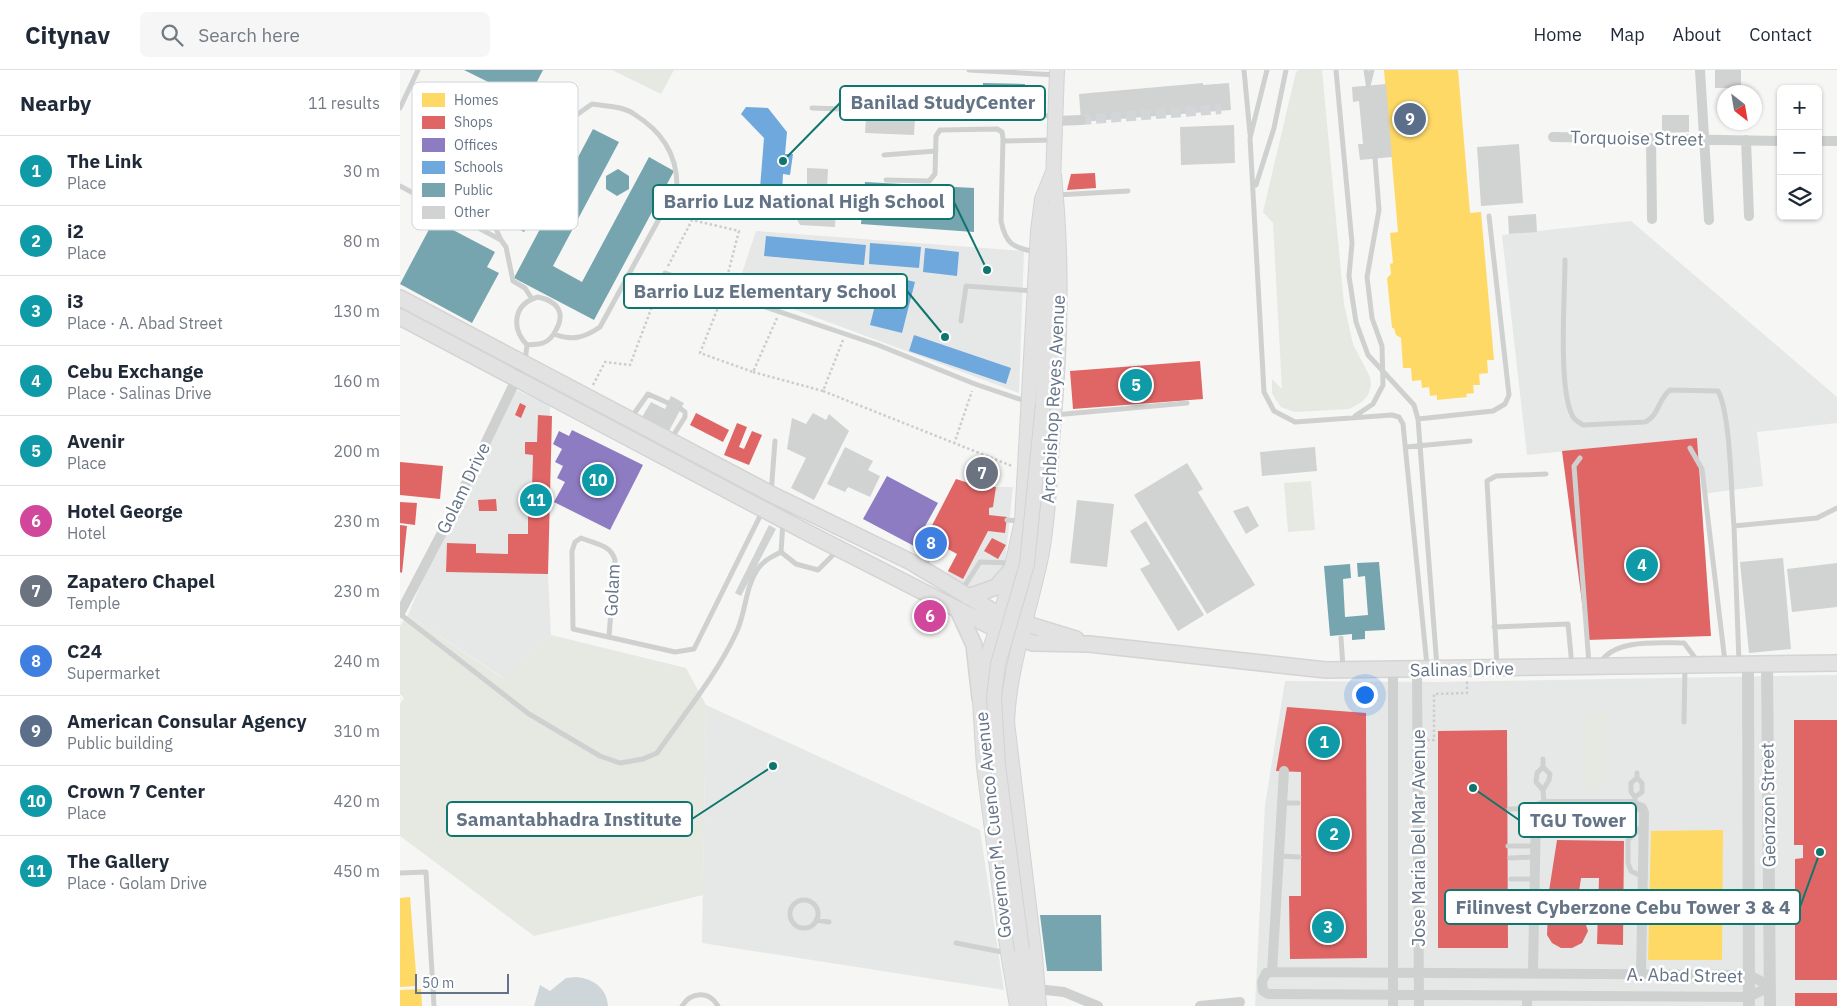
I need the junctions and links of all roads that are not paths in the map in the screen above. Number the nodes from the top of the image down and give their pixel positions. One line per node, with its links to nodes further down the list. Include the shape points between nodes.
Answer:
1 (418, 70): 11 (lane)
2 (969, 70): 10 (lane)
3 (1244, 70): 19 (lane)
4 (1267, 70): 19 (lane)
5 (1286, 70): 34 (lane, via 1274,128)
6 (1336, 70): 56 (lane, via 1352,243 1349,276 1352,302 1368,354)
7 (1366, 70): 8 (lane, via 1368,86)
8 (1372, 70)
9 (1700, 70): 21 (street)
10 (1057, 72): 16 (main road, Archbishop Reyes Avenue)
11 (412, 82)
12 (412, 83): 13 (lane)
13 (400, 108)
14 (812, 108): 16 (lane)
15 (578, 114): 53 (lane, via 592,104 633,113 666,142 674,162 677,186 600,327 588,335 568,339)
16 (1056, 118): 17 (street); 22 (main road, Archbishop Reyes Avenue)
17 (1081, 120)
18 (1553, 137): 20 (street, Torquoise Street)
19 (1250, 138): 34 (lane)
20 (1651, 138): 21 (street, Torquoise Street); 40 (street)
21 (1704, 139): 23 (street, Torquoise Street); 41 (street)
22 (1054, 140): 24 (lane); 31 (main road, Archbishop Reyes Avenue)
23 (1746, 140): 25 (street, Torquoise Street); 39 (street)
24 (1003, 141): 28 (lane, via 1002,132 997,129 940,130 936,136); 45 (lane, via 1003,234 1014,247)
25 (1777, 141)
26 (1822, 141): 27 (street)
27 (1837, 141)
28 (936, 150): 29 (lane); 32 (lane, via 935,174 929,181)
29 (884, 155)
30 (1375, 158): 56 (lane, via 1379,210 1367,277 1372,318 1382,346)
31 (1054, 172): 37 (main road, Archbishop Reyes Avenue); 45 (main road, Archbishop Reyes Avenue, via 1042,199); 135 (main road, Archbishop Reyes Avenue, bridge, via 1048,242 1043,404 1027,564 998,664 994,697 997,757)
32 (886, 180)
33 (400, 186): 36 (lane)
34 (1254, 189): 64 (lane, via 1264,392 1269,405 1282,417 1295,422)
35 (1128, 191): 37 (lane)
36 (412, 192)
37 (1056, 195): 62 (main road, Archbishop Reyes Avenue, via 1059,230)
38 (1489, 216): 65 (lane, via 1509,395 1505,404 1493,411)
39 (1749, 216)
40 (1652, 219)
41 (1709, 220)
42 (482, 230): 44 (lane)
43 (496, 230): 44 (lane)
44 (501, 240): 50 (lane, via 506,247 513,280 525,288)
45 (1036, 253): 48 (main road, Archbishop Reyes Avenue)
46 (1565, 260): 80 (lane, via 1565,378 1571,414 1583,425 1645,422 1651,420 1670,390 1718,391 1728,439)
47 (664, 273): 58 (lane, via 845,334)
48 (1034, 291): 52 (lane, via 966,286); 58 (main road, Archbishop Reyes Avenue)
49 (400, 298): 55 (main road)
50 (532, 299): 53 (lane, via 544,298 559,309 561,322); 54 (lane, via 516,320 517,333)
51 (400, 317): 57 (main road)
52 (961, 321)
53 (554, 334): 54 (lane, via 545,343)
54 (527, 345): 55 (lane)
55 (524, 363): 57 (street, Golam Drive); 63 (main road)
56 (1383, 371): 64 (lane, via 1379,396); 65 (lane, via 1414,405)
57 (516, 379): 75 (main road, via 694,478); 89 (street, Golam Drive)
58 (1028, 402): 79 (main road, Archbishop Reyes Avenue)
59 (668, 403): 63 (lane, via 648,394)
60 (1187, 403): 62 (lane)
61 (681, 409): 66 (lane, via 685,417)
62 (1054, 415): 84 (main road, Archbishop Reyes Avenue, via 1048,512)
63 (632, 418): 66 (main road)
64 (1352, 418): 70 (lane, via 1392,415 1399,418)
65 (1418, 419): 69 (lane)
66 (671, 440): 74 (main road)
67 (775, 441): 74 (lane)
68 (1470, 441): 69 (lane)
69 (1420, 446): 70 (lane); 104 (lane)
70 (1406, 447): 104 (lane)
71 (1690, 448): 99 (lane, via 1702,469)
72 (1580, 458): 103 (lane, via 1574,466)
73 (1546, 474): 92 (lane, via 1496,476 1487,481)
74 (771, 494): 75 (lane); 86 (main road)
75 (763, 508): 77 (main road); 93 (lane, via 694,649 675,652)
76 (1837, 508): 80 (lane, via 1817,518)
77 (784, 520): 82 (main road); 83 (lane)
78 (1007, 520): 79 (lane)
79 (1022, 521): 85 (main road, Archbishop Reyes Avenue)
80 (1734, 526): 99 (lane)
81 (940, 545): 86 (lane)
82 (839, 549): 83 (lane, via 818,570 796,564); 88 (main road)
83 (781, 552): 89 (lane, via 765,560 757,570 748,588 738,630 657,753 620,763 600,756 529,714)
84 (1040, 560): 85 (main road, via 1029,568); 91 (main road, Archbishop Reyes Avenue)
85 (1014, 564): 87 (main road, via 996,587); 87 (lane, via 980,562); 90 (main road, Archbishop Reyes Avenue)
86 (921, 568): 87 (main road)
87 (964, 595): 90 (main road)
88 (958, 610): 90 (main road); 108 (main road, via 974,645)
89 (400, 614)
90 (998, 622): 91 (main road, Salinas Drive); 95 (main road, Salinas Drive); 108 (main road, Governor M. Cuenco Avenue)
91 (1025, 624): 95 (main road, Governor M. Cuenco Avenue); 96 (main road, Salinas Drive)
92 (1494, 627): 102 (lane, via 1568,624); 105 (lane)
93 (610, 636): 93 (lane, Golam, via 573,628 572,550 581,538 608,548 615,560)
94 (1341, 638): 106 (lane)
95 (1022, 640): 96 (main road, Salinas Drive); 109 (main road, Governor M. Cuenco Avenue)
96 (1089, 644): 106 (main road, Salinas Drive)
97 (1837, 663): 98 (main road, Salinas Drive)
98 (1767, 664): 99 (main road, Salinas Drive); 143 (street, Geonzon Street)
99 (1737, 665): 101 (main road, Salinas Drive); 142 (street, Geonzon Street)
100 (1685, 666): 101 (main road, Salinas Drive); 103 (main road, Salinas Drive); 110 (lane)
101 (1701, 666): 103 (lane, via 1684,643 1653,643 1614,649)
102 (1572, 667): 103 (main road, Salinas Drive); 105 (main road, Salinas Drive)
103 (1594, 667)
104 (1427, 669): 105 (main road, Salinas Drive); 107 (main road, Salinas Drive); 140 (street, Jose Maria Del Mar Avenue, via 1418,740)
105 (1497, 669)
106 (1344, 670): 107 (main road, Salinas Drive)
107 (1392, 671): 139 (street, Jose Maria Del Mar Avenue)
108 (980, 699): 109 (main road, via 995,693); 136 (main road, Governor M. Cuenco Avenue, via 984,767)
109 (1007, 704): 144 (main road, Governor M. Cuenco Avenue, via 1009,752)
110 (1684, 722)
111 (1543, 759): 112 (lane)
112 (1543, 767): 114 (lane, via 1550,774); 114 (lane, via 1536,782)
113 (1284, 771): 117 (street)
114 (1544, 790): 118 (lane)
115 (1635, 801): 115 (lane, via 1631,783 1637,775 1642,792); 118 (street); 121 (street, via 1644,812)
116 (1298, 803): 117 (lane)
117 (1282, 804): 124 (street)
118 (1540, 806): 119 (lane); 120 (street)
119 (1509, 809)
120 (1534, 828): 121 (lane); 123 (street)
121 (1641, 829): 129 (street); 129 (lane, via 1628,840 1628,856 1631,871)
122 (1508, 846): 123 (lane)
123 (1534, 846): 127 (street)
124 (1279, 856): 125 (lane); 137 (street)
125 (1299, 857)
126 (1510, 858): 127 (lane)
127 (1534, 858): 130 (street)
128 (400, 874): 152 (lane, via 426,872)
129 (1642, 876): 141 (street)
130 (1534, 878): 131 (lane); 138 (street)
131 (1511, 880)
132 (816, 920): 132 (lane, via 812,925 799,927 793,923 790,911 793,905 805,900 816,907); 133 (lane)
133 (829, 922)
134 (956, 943): 136 (lane)
135 (1022, 950): 156 (main road, Governor M. Cuenco Avenue)
136 (1008, 953): 155 (main road, Governor M. Cuenco Avenue)
137 (1272, 972): 139 (street, A. Abad Street); 145 (street, A. Abad Street, via 1263,977 1264,991)
138 (1533, 972): 140 (street, A. Abad Street); 141 (street, A. Abad Street)
139 (1393, 973): 140 (street, A. Abad Street); 146 (street, Jose Maria Del Mar Avenue)
140 (1419, 973): 147 (street, Jose Maria Del Mar Avenue)
141 (1641, 974): 142 (street, A. Abad Street)
142 (1749, 974): 143 (street, A. Abad Street); 151 (street, Geonzon Street)
143 (1770, 986): 151 (street, A. Abad Street); 161 (street, Geonzon Street)
144 (1037, 989): 157 (main road, Governor M. Cuenco Avenue); 158 (street, via 1064,992)
145 (1288, 995): 146 (street, A. Abad Street); 160 (street)
146 (1393, 1001): 147 (street, A. Abad Street)
147 (1419, 1001): 148 (street, A. Abad Street)
148 (1527, 1001): 149 (street, A. Abad Street)
149 (1638, 1001): 151 (street, A. Abad Street)
150 (1240, 1002): 159 (street)
151 (1749, 1002)
152 (434, 1006)
153 (682, 1006): 154 (lane, via 690,997 701,994 712,998)
154 (718, 1006)
155 (1017, 1006)
156 (1028, 1006)
157 (1039, 1006)
158 (1098, 1006)
159 (1200, 1006)
160 (1288, 1006)
161 (1770, 1006)

